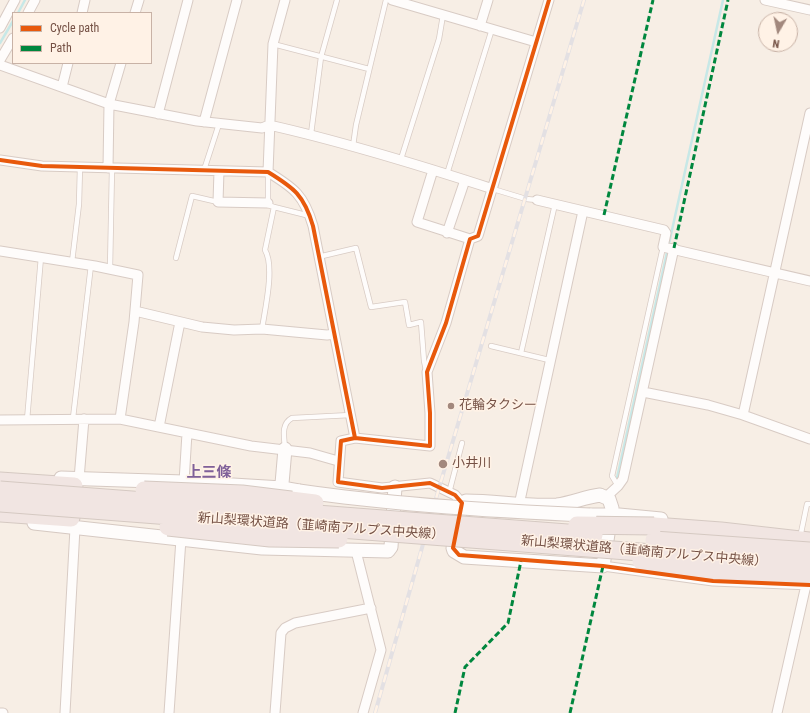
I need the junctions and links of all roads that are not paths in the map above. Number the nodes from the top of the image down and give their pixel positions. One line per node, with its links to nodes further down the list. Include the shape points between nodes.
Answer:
1 (15, 0): 20 (street)
2 (35, 0): 15 (street)
3 (85, 0): 16 (street)
4 (139, 0): 17 (street)
5 (188, 0): 34 (street)
6 (237, 0): 35 (street)
7 (285, 0): 24 (street)
8 (336, 0): 25 (lane)
9 (386, 0): 30 (lane)
10 (392, 0): 18 (street)
11 (488, 0): 19 (street)
12 (549, 0): 23 (street)
13 (765, 0): 14 (street)
14 (810, 10)
15 (29, 12)
16 (82, 12)
17 (135, 12)
18 (443, 15): 19 (street); 40 (lane, via 439,39)
19 (480, 26): 21 (street)
20 (0, 28)
21 (492, 29): 23 (street); 48 (lane)
22 (12, 40): 26 (street)
23 (536, 42): 50 (street)
24 (273, 44): 25 (lane); 37 (street)
25 (321, 57): 30 (lane); 38 (lane)
26 (0, 60)
27 (68, 64): 31 (street)
28 (121, 64): 32 (street)
29 (0, 65): 31 (street)
30 (369, 69): 39 (lane)
31 (62, 87): 32 (street)
32 (109, 104): 34 (street); 43 (street)
33 (810, 113): 68 (street)
34 (158, 114): 35 (street)
35 (204, 122): 36 (street)
36 (219, 124): 37 (street, via 262,128); 44 (lane)
37 (269, 125): 38 (street); 47 (street)
38 (311, 134): 39 (street)
39 (353, 146): 40 (street)
40 (401, 159): 45 (street)
41 (0, 160): 42 (street, via 42,166)
42 (80, 167): 43 (street); 65 (lane, via 79,204)
43 (110, 168): 44 (street); 67 (lane)
44 (204, 170): 46 (street)
45 (434, 170): 48 (street); 57 (street, via 417,222)
46 (219, 171): 47 (street); 52 (street)
47 (268, 172): 54 (lane); 56 (street, via 288,184 299,195)
48 (447, 174): 49 (street)
49 (465, 180): 50 (street); 57 (street)
50 (493, 189): 51 (lane); 58 (street, via 478,236)
51 (537, 200): 53 (street)
52 (218, 202): 54 (street); 64 (lane, via 192,196)
53 (555, 204): 55 (street); 75 (lane)
54 (271, 205): 56 (lane); 72 (lane, via 265,250 268,256 268,275)
55 (583, 211): 59 (street, via 664,230 666,233); 76 (street)
56 (310, 216): 63 (street)
57 (447, 233): 58 (street)
58 (470, 239): 77 (street, via 446,323)
59 (663, 247): 60 (street); 97 (lane, via 612,476)
60 (674, 248): 68 (street); 78 (street)
61 (0, 251): 62 (street)
62 (41, 257): 65 (street); 85 (lane)
63 (318, 257): 73 (street); 77 (lane, via 356,248 371,307 405,302 409,325 421,322)
64 (176, 258)
65 (72, 262): 66 (street)
66 (90, 265): 67 (street); 81 (lane)
67 (110, 269): 70 (street, via 138,275)
68 (775, 273): 69 (street); 80 (street)
69 (810, 281)
70 (135, 311): 71 (street); 83 (street)
71 (180, 322): 72 (street, via 234,330); 86 (street)
72 (262, 329): 73 (street, via 319,335)
73 (334, 334): 79 (street)
74 (491, 346): 75 (lane)
75 (521, 353): 76 (lane)
76 (549, 360): 106 (street)
77 (427, 372): 88 (street, via 430,446)
78 (643, 392): 80 (street); 97 (street, via 623,479)
79 (351, 415): 88 (street); 91 (lane, via 292,418 286,421)
80 (743, 415): 89 (street)
81 (73, 418): 82 (street); 85 (street)
82 (84, 418): 83 (street); 95 (street)
83 (120, 419): 86 (street)
84 (0, 420): 85 (street)
85 (27, 420)
86 (159, 427): 87 (street)
87 (187, 433): 91 (street, via 251,446); 96 (street)
88 (355, 438): 92 (street, via 341,441)
89 (810, 439)
90 (462, 443): 101 (lane)
91 (285, 449): 92 (street); 99 (street)
92 (338, 461): 98 (street, via 338,482 382,488)
93 (0, 476): 95 (street)
94 (0, 481): 95 (highway)
95 (76, 482): 96 (street); 112 (highway, bridge, via 242,494)
96 (184, 482): 99 (street)
97 (618, 486): 102 (street)
98 (395, 487): 101 (street, via 430,483); 117 (street, via 391,547 388,551)
99 (282, 488): 108 (street, bridge, via 402,503); 116 (street)
100 (0, 490): 112 (highway, 新山梨環状道路（韮崎南アルプス中央線）, bridge)
101 (449, 493): 104 (street)
102 (606, 497): 106 (street, via 600,495 557,505); 108 (street, via 612,505)
103 (0, 503): 112 (highway, 新山梨環状道路（韮崎南アルプス中央線）, bridge)
104 (462, 504): 106 (street, via 466,501 475,501); 120 (street, via 453,548 459,555)
105 (810, 504): 113 (lane, via 807,504)
106 (519, 505)
107 (0, 513): 110 (highway)
108 (611, 516): 113 (street, via 714,523); 120 (street)
109 (0, 520): 110 (street)
110 (73, 523): 112 (highway, bridge, via 156,525 270,538); 114 (street); 125 (street)
111 (532, 530): 112 (highway, 新山梨環状道路（韮崎南アルプス中央線）, bridge); 113 (highway, bridge, via 555,525 654,526); 118 (highway, 新山梨環状道路（韮崎南アルプス中央線）, bridge)
112 (482, 533): 115 (highway, 新山梨環状道路（韮崎南アルプス中央線）, bridge)
113 (807, 536)
114 (181, 539): 116 (street); 126 (street)
115 (550, 544): 119 (highway, 新山梨環状道路（韮崎南アルプス中央線）, bridge); 121 (highway, bridge, via 594,555)
116 (276, 548): 117 (street)
117 (356, 551): 122 (street)
118 (810, 551)
119 (810, 565)
120 (603, 566): 121 (street, via 713,581)
121 (809, 582): 129 (street)
122 (370, 608): 127 (street, via 294,623 285,628 281,633); 128 (street, via 381,650)
123 (0, 713): 124 (street)
124 (3, 713)
125 (65, 713)
126 (169, 713)
127 (275, 713)
128 (363, 713)
129 (777, 713)

